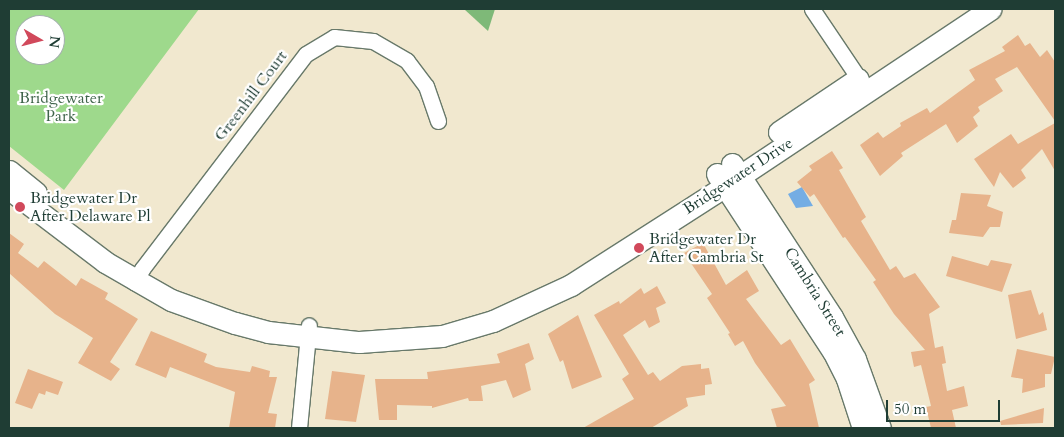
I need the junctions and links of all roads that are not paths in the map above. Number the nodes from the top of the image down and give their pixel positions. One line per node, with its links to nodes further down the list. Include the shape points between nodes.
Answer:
1 (812, 9): 4 (street)
2 (965, 9): 4 (street, Bridgewater Drive)
3 (990, 9): 4 (street, Bridgewater Drive)
4 (862, 84): 7 (street, Bridgewater Drive)
5 (438, 121): 9 (street, Greenhill Court, via 426,86 407,61 373,41 334,37 306,54)
6 (9, 171): 9 (street, Bridgewater Drive)
7 (728, 175): 10 (street, Bridgewater Drive, via 550,281 499,304 459,318 399,327); 12 (street, Cambria Street, via 833,351 847,379); 13 (street, Cambria Street, via 832,317 855,359)
8 (9, 189): 9 (street, Bridgewater Drive, via 105,262)
9 (139, 275): 10 (street, Bridgewater Drive)
10 (309, 331): 11 (street)
11 (299, 428)
12 (863, 428)
13 (880, 428)

